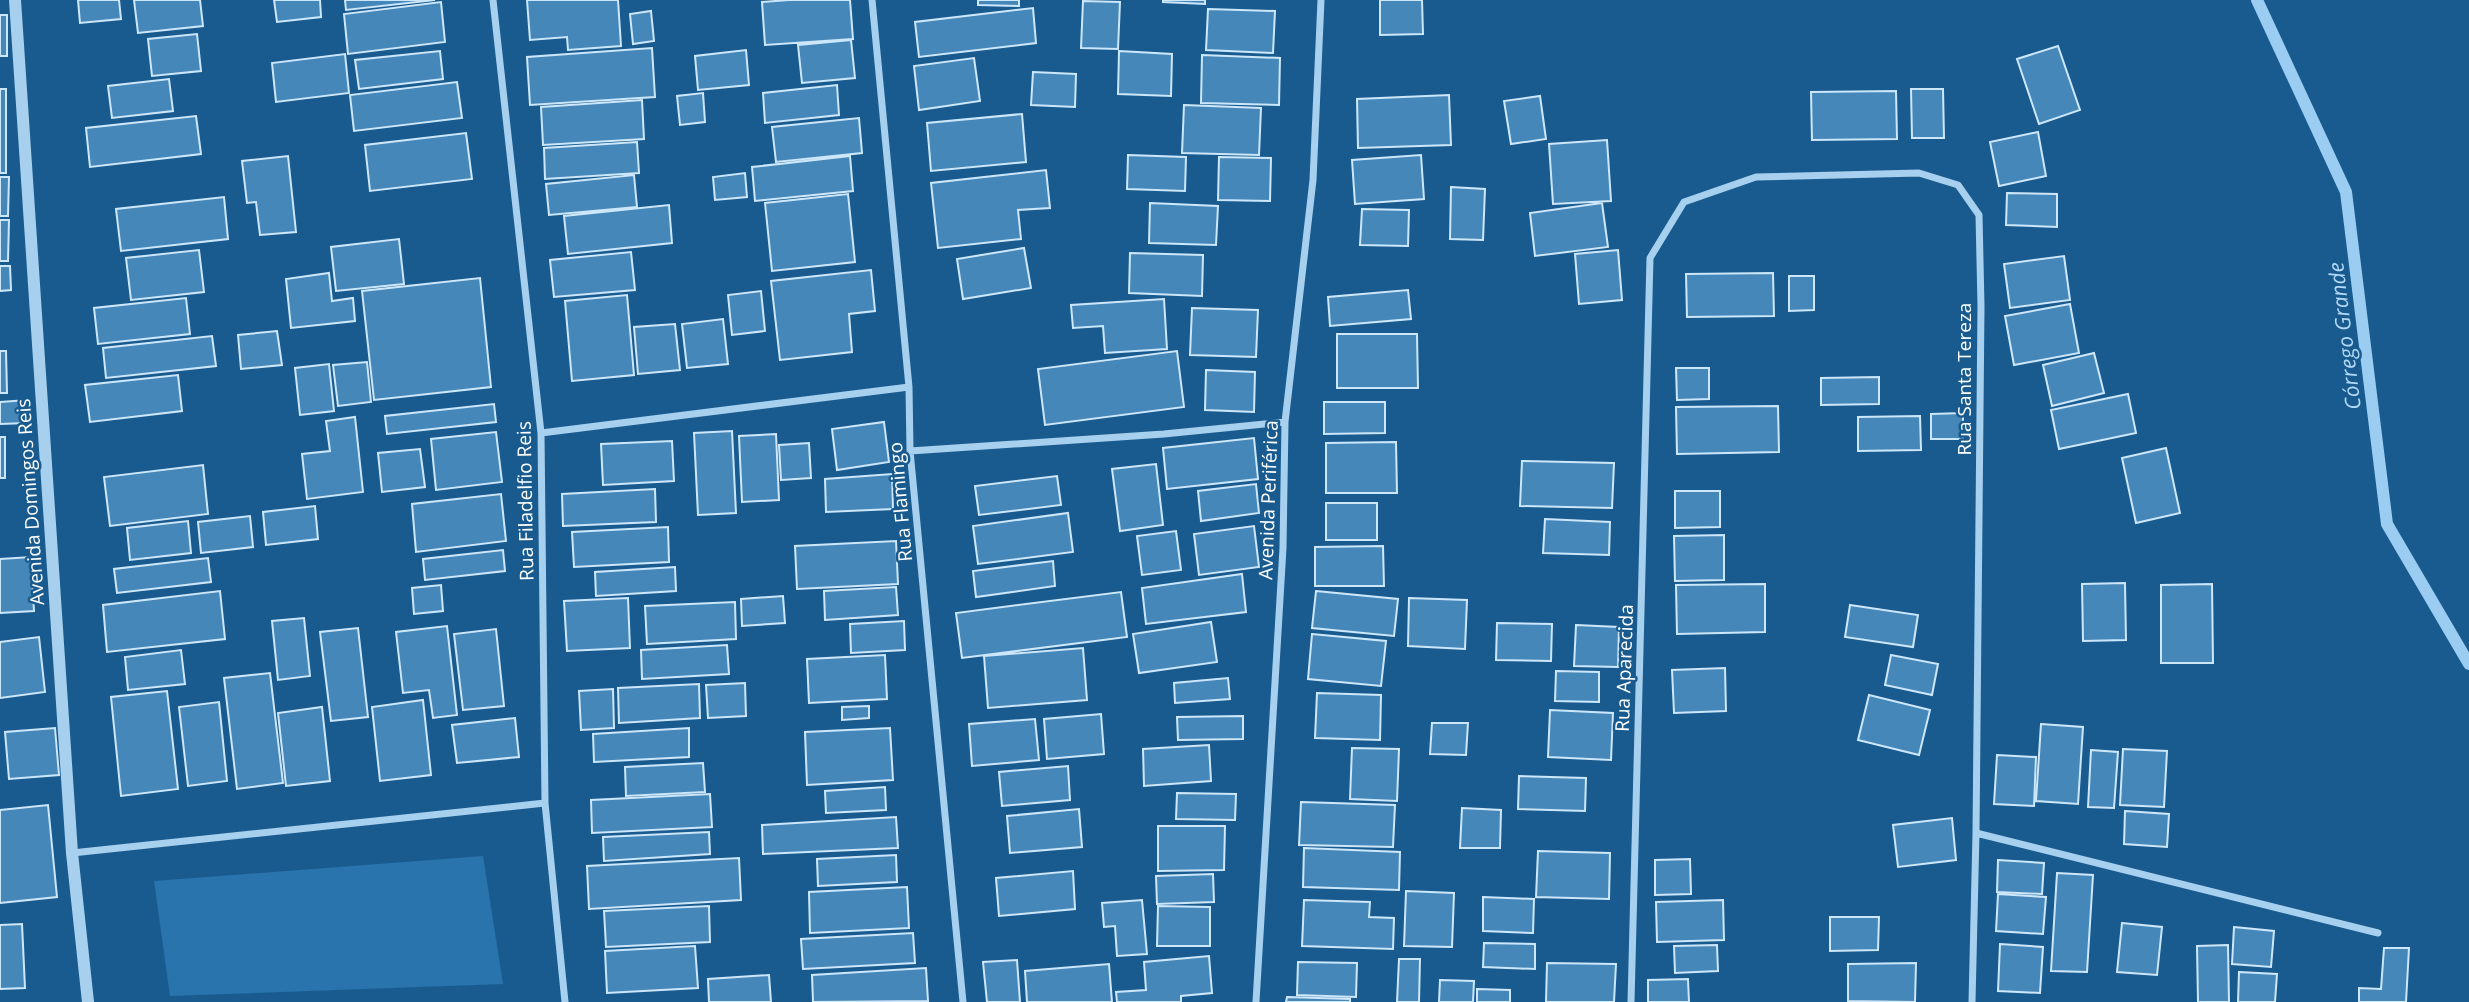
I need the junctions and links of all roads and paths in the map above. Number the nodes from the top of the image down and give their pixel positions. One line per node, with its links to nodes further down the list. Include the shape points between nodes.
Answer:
1 (15, 0): 12 (street, Avenida Domingos Reis)
2 (494, 0): 8 (street, Rua Filadelfio Reis)
3 (872, 0): 6 (street, Rua Flamingo)
4 (1321, 0): 7 (street, Avenida Periférica, via 1313,180)
5 (1649, 334): 11 (street, Rua Santa Tereza, via 1650,258 1684,202 1756,177 1919,173 1958,185 1979,215); 18 (street, Rua Aparecida)
6 (909, 387): 8 (street); 9 (street, Rua Flamingo)
7 (1285, 422): 9 (street); 17 (street, Avenida Periférica, via 1283,548)
8 (541, 433): 10 (street, Rua Filadelfio Reis)
9 (910, 451): 16 (street, Rua Flamingo)
10 (545, 803): 12 (street); 15 (street, Rua Filadelfio Reis)
11 (1976, 833): 13 (street); 19 (street, Rua Santa Tereza)
12 (72, 853): 14 (street, Avenida Domingos Reis)
13 (2378, 933)
14 (88, 1002)
15 (565, 1002)
16 (963, 1002)
17 (1256, 1002)
18 (1631, 1002)
19 (1972, 1002)

